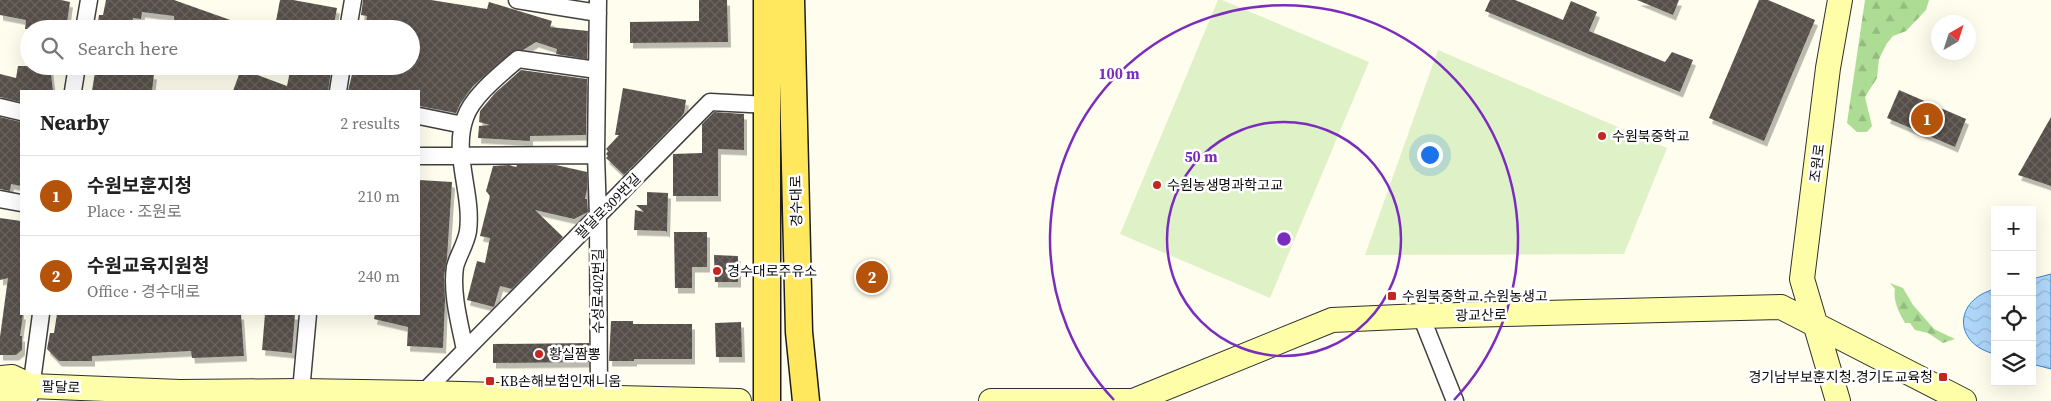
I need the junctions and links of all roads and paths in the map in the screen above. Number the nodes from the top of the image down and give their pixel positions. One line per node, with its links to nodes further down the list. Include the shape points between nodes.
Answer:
1 (89, 0): 8 (street)
2 (353, 0): 9 (street)
3 (517, 0): 7 (street)
4 (767, 0): 15 (main road, 경수대로)
5 (791, 0): 43 (main road, 경수대로, via 799,332)
6 (1840, 0): 29 (main road, 조원로, via 1828,68 1802,279)
7 (598, 6): 10 (street, 수성로402번길)
8 (86, 20)
9 (350, 20)
10 (597, 70): 19 (street, via 518,59 486,87 465,116); 20 (street, 수성로402번길)
11 (76, 75): 13 (street)
12 (341, 75): 14 (street)
13 (73, 90)
14 (338, 90)
15 (768, 105): 25 (street, 팔달로309번길, via 710,102); 41 (main road, 경수대로)
16 (0, 107): 17 (street)
17 (20, 112)
18 (420, 116): 19 (street)
19 (463, 125): 22 (street)
20 (596, 155): 22 (street); 25 (street, 수성로402번길)
21 (420, 156): 22 (street)
22 (462, 156): 30 (street, via 468,232 455,268)
23 (0, 200): 24 (street)
24 (20, 203)
25 (598, 216): 30 (street, 팔달로309번길); 37 (street, 수성로402번길)
26 (42, 315): 33 (street)
27 (308, 315): 32 (street)
28 (1420, 316): 29 (main road, 광교산로, via 1781,307); 45 (main road, 광교산로, via 1332,320); 46 (street)
29 (1816, 326): 47 (main road, 조원로); 48 (main road, 광교산로)
30 (465, 350): 35 (street, 팔달로309번길)
31 (0, 378): 33 (main road, 팔달로, via 12,377)
32 (301, 391): 34 (main road, 팔달로); 35 (main road, 팔달로)
33 (30, 394): 34 (main road, 팔달로); 38 (main road, 팔달로, via 13,400)
34 (181, 397)
35 (419, 397): 36 (main road, 팔달로)
36 (473, 398): 37 (main road, 팔달로)
37 (598, 399): 39 (main road, 팔달로)
38 (0, 400)
39 (739, 401)
40 (761, 401): 41 (main road)
41 (767, 401): 42 (main road)
42 (775, 401)
43 (806, 401)
44 (991, 401): 45 (main road, 광교산로)
45 (1133, 401)
46 (1456, 401)
47 (1838, 401)
48 (1964, 401)

